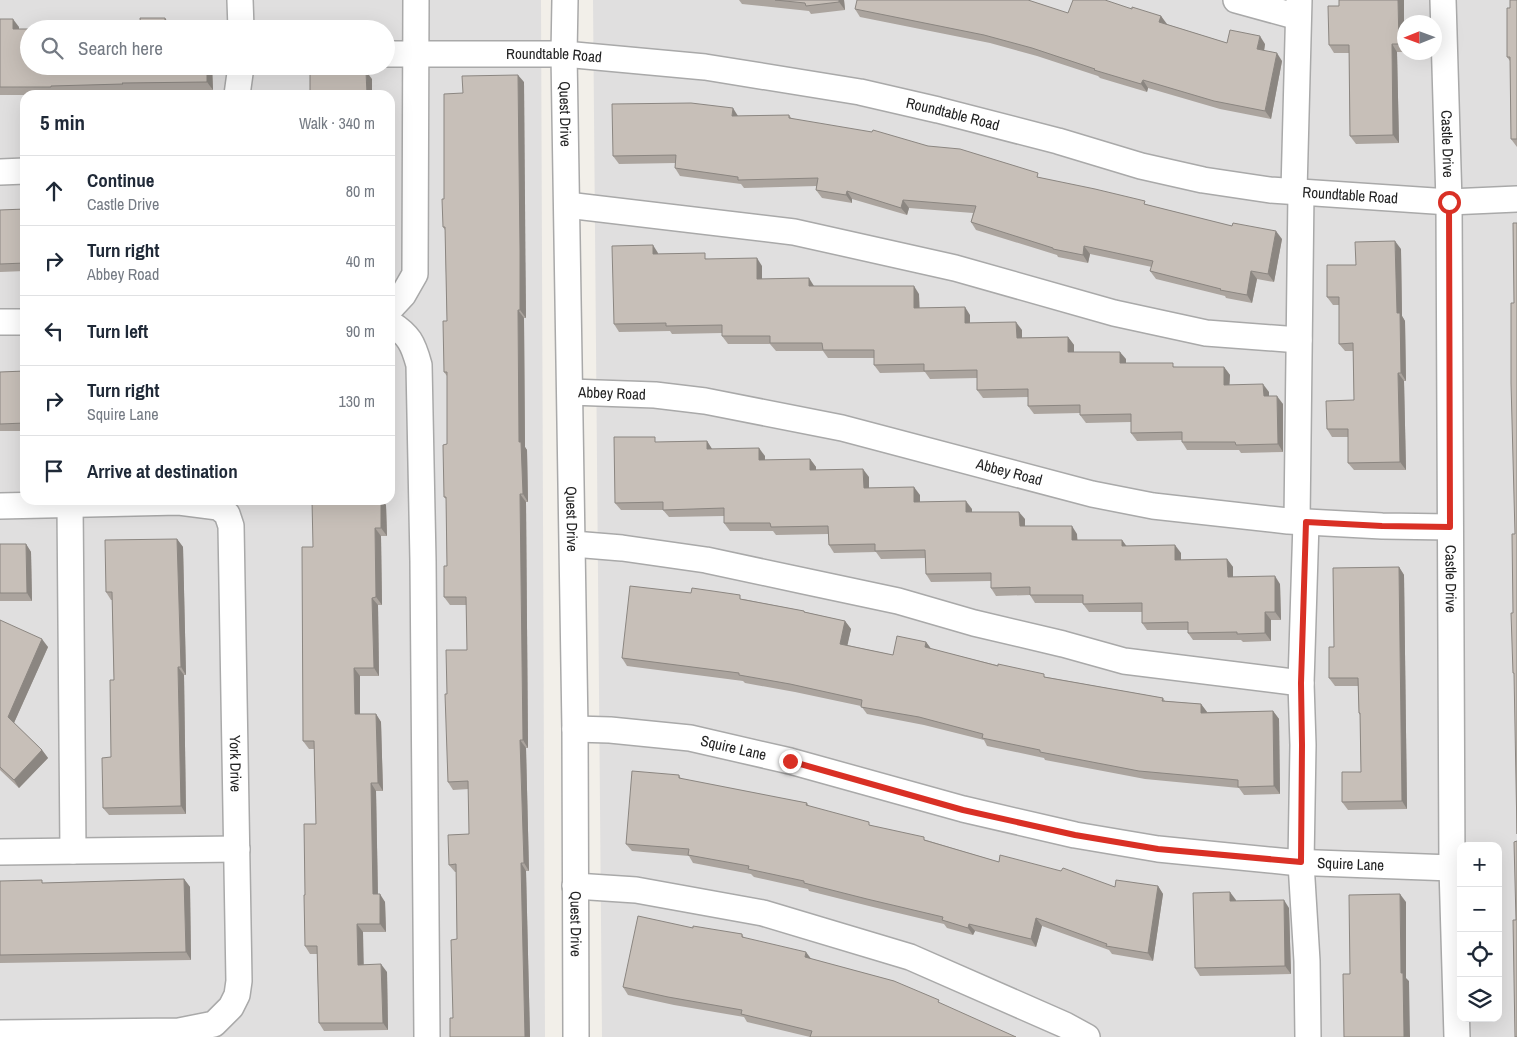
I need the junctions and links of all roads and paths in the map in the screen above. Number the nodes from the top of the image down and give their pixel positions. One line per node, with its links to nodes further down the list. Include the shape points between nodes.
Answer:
1 (240, 0): 7 (street)
2 (416, 0): 9 (street)
3 (565, 0): 10 (street, Quest Drive)
4 (1236, 0): 6 (street)
5 (1443, 0): 17 (street, Castle Drive)
6 (1298, 9): 15 (street)
7 (241, 20)
8 (395, 54): 9 (street, Roundtable Road)
9 (416, 54): 10 (street, Roundtable Road); 19 (street, via 415,274)
10 (564, 54): 15 (street, Roundtable Road, via 705,67 860,92 1049,139 1141,166 1203,180); 18 (street, Quest Drive)
11 (240, 75): 12 (street)
12 (238, 90)
13 (20, 171): 14 (street)
14 (0, 172)
15 (1298, 192): 17 (street, Roundtable Road); 23 (street)
16 (1517, 199): 17 (street, Roundtable Road)
17 (1449, 202): 30 (street, Castle Drive)
18 (567, 205): 23 (street, via 794,232 955,268 1114,313 1206,333); 24 (street, Quest Drive)
19 (395, 304)
20 (0, 322): 21 (street)
21 (20, 322)
22 (395, 327): 41 (street, via 415,349 419,365)
23 (1300, 340): 29 (street)
24 (570, 392): 29 (street, Abbey Road, via 655,395 706,402 842,428 1144,505); 31 (street, Quest Drive)
25 (35, 505): 28 (street)
26 (70, 505): 35 (street)
27 (202, 505): 34 (street, York Drive, via 218,507 227,514 231,526)
28 (0, 506)
29 (1302, 522): 30 (street, Abbey Road); 32 (street)
30 (1450, 527): 38 (street, Castle Drive)
31 (573, 544): 32 (street, via 706,560 898,601 1124,661); 33 (street, Quest Drive)
32 (1301, 683): 37 (street)
33 (575, 728): 37 (street, Squire Lane, via 690,738 790,761 963,810 1075,835 1158,849); 39 (street, Quest Drive)
34 (237, 849): 35 (street); 40 (street, York Drive, via 239,981 232,1007 221,1019 214,1024 179,1031)
35 (73, 851): 36 (street)
36 (0, 852)
37 (1301, 862): 38 (street, Squire Lane); 44 (street)
38 (1452, 868): 45 (street, Castle Drive)
39 (576, 886): 42 (street, Quest Drive); 43 (street, via 636,890 763,913 910,957)
40 (0, 1034)
41 (426, 1037)
42 (576, 1037)
43 (1087, 1037)
44 (1308, 1037)
45 (1457, 1037)

